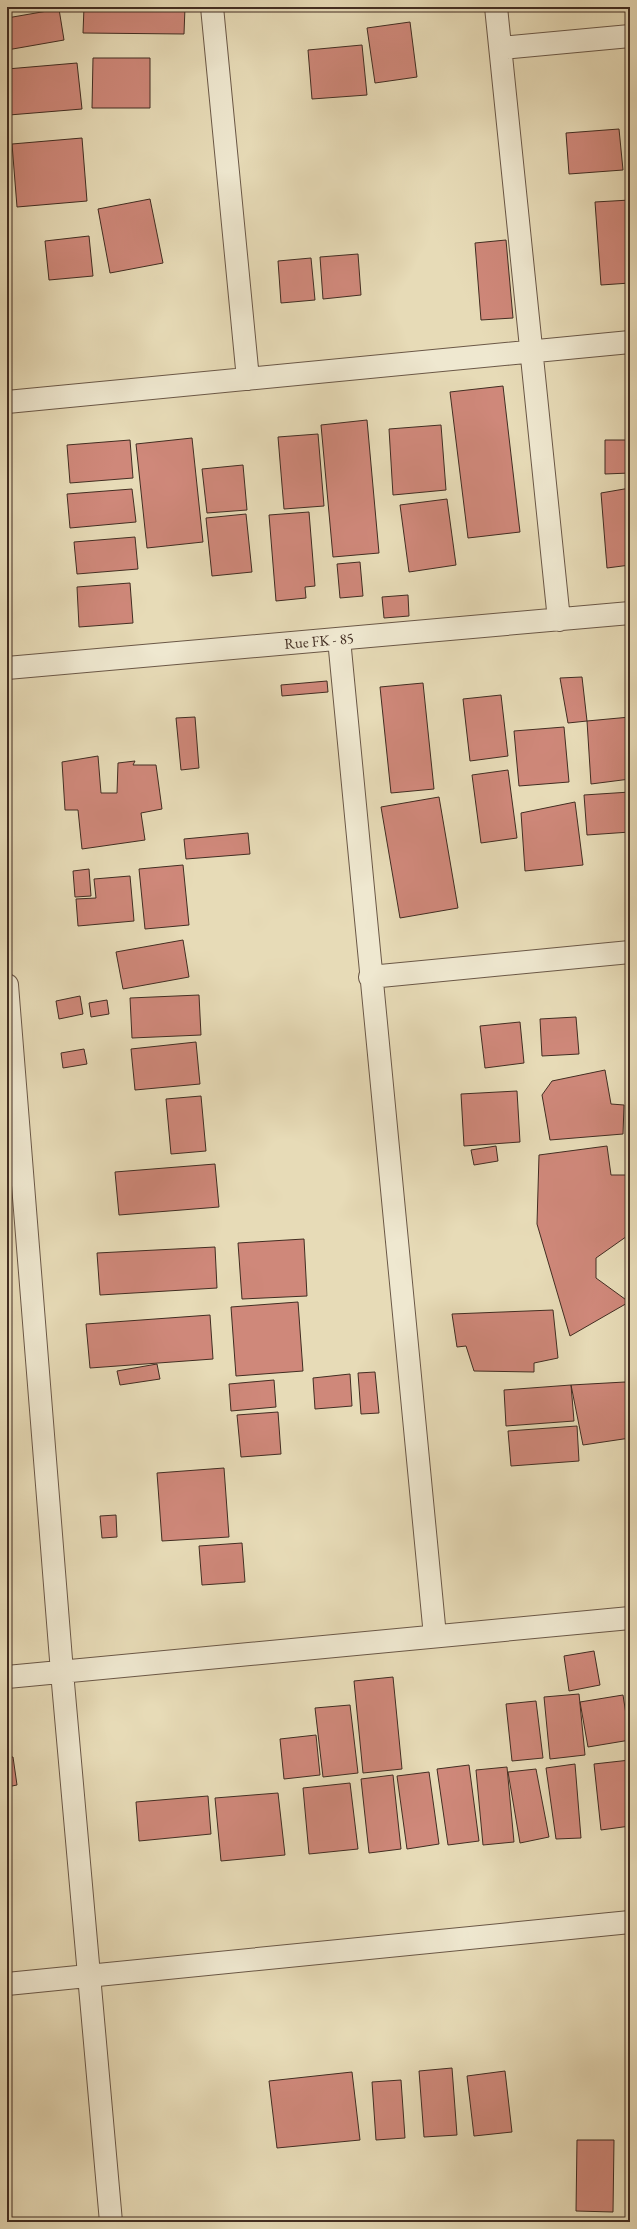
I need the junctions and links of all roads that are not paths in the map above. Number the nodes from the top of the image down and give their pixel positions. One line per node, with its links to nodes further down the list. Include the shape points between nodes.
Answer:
1 (212, 7): 7 (street)
2 (496, 7): 4 (street)
3 (630, 36): 4 (street)
4 (501, 48): 6 (street)
5 (630, 342): 6 (street)
6 (531, 351): 7 (street); 10 (street)
7 (248, 379): 8 (street)
8 (7, 402)
9 (630, 613): 10 (street, Rue FK - 85)
10 (558, 620): 11 (street, Rue FK - 85)
11 (339, 639): 12 (street, Rue FK - 85); 14 (street)
12 (7, 668)
13 (630, 952): 14 (street)
14 (370, 977): 17 (street)
15 (7, 985): 18 (street)
16 (630, 1618): 17 (street)
17 (435, 1636): 18 (street)
18 (62, 1672): 19 (street); 21 (street)
19 (7, 1677)
20 (630, 1922): 21 (street)
21 (89, 1976): 22 (street); 23 (street)
22 (7, 1984)
23 (111, 2222)

